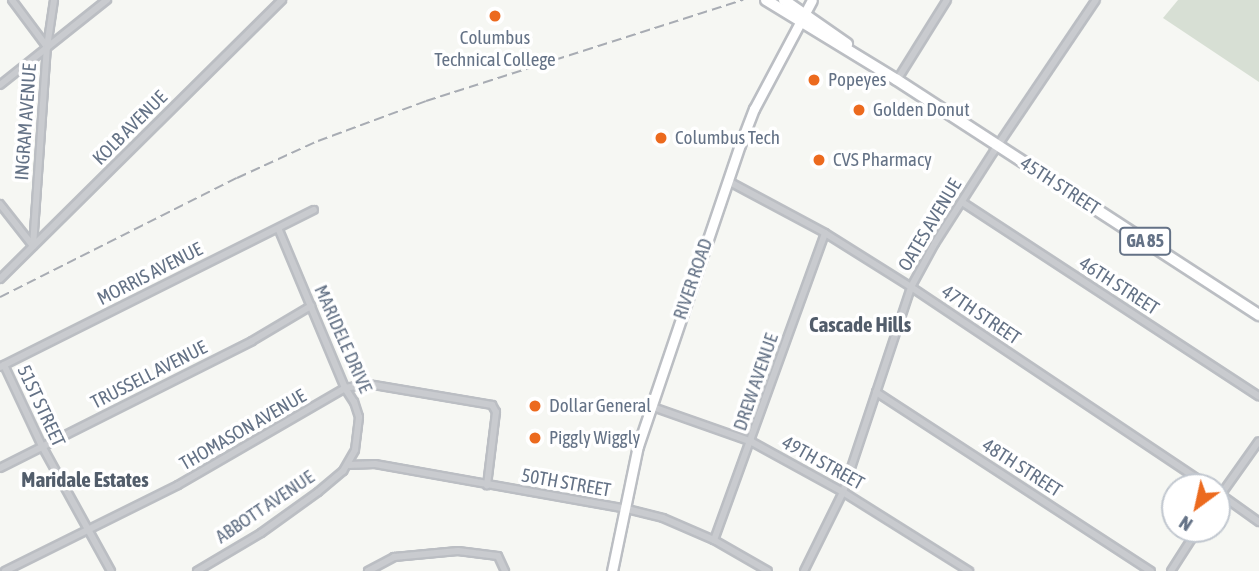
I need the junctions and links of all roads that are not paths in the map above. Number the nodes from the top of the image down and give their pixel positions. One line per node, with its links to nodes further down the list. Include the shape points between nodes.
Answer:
1 (12, 0): 11 (street)
2 (54, 0): 11 (street, INGRAM AVENUE)
3 (107, 0): 11 (street)
4 (282, 0): 21 (street, KOLB AVENUE)
5 (766, 0): 10 (main road, 45TH STREET / GA 85)
6 (785, 0): 10 (main road, 45TH STREET / GA 85)
7 (813, 0): 10 (main road, RIVER ROAD)
8 (947, 0): 12 (street)
9 (1096, 0): 14 (street, OATES AVENUE)
10 (802, 18): 12 (main road, 45TH STREET / GA 85); 15 (main road, RIVER ROAD, via 754,109)
11 (47, 47): 13 (street); 21 (street, INGRAM AVENUE)
12 (897, 80): 14 (main road, 45TH STREET / GA 85)
13 (0, 85)
14 (998, 146): 16 (street, OATES AVENUE); 25 (main road, 45TH STREET / GA 85)
15 (728, 181): 20 (street, 47TH STREET); 30 (main road, RIVER ROAD)
16 (962, 202): 23 (street, OATES AVENUE); 29 (street, 46TH STREET)
17 (0, 204): 21 (street)
18 (314, 210): 19 (street, MORRIS AVENUE)
19 (278, 228): 24 (street, MARIDELE DRIVE); 26 (street, MORRIS AVENUE)
20 (825, 233): 23 (street, 47TH STREET); 32 (street, DREW AVENUE)
21 (33, 246): 22 (street, KOLB AVENUE)
22 (0, 279)
23 (911, 287): 28 (street, OATES AVENUE); 36 (street, 47TH STREET)
24 (311, 306): 27 (street, MARIDELE DRIVE); 33 (street, TRUSSELL AVENUE, via 252,341)
25 (1259, 315)
26 (2, 366): 33 (street, 51ST STREET)
27 (345, 388): 34 (street, MARIDELE DRIVE, via 359,417); 38 (street, via 378,385 486,402 496,412); 43 (street, THOMASON AVENUE)
28 (876, 391): 39 (street, OATES AVENUE); 55 (street, 48TH STREET)
29 (1259, 396)
30 (650, 405): 32 (street, 49TH STREET); 41 (main road, RIVER ROAD)
31 (1259, 440): 37 (street)
32 (752, 442): 39 (street, 49TH STREET); 44 (street, DREW AVENUE)
33 (42, 446): 35 (street, TRUSSELL AVENUE); 43 (street, 51ST STREET)
34 (348, 465): 38 (street, 50TH STREET, via 375,464); 49 (street, ABBOTT AVENUE, via 261,533)
35 (0, 468)
36 (1188, 473)
37 (1231, 478)
38 (487, 485): 41 (street, 50TH STREET)
39 (844, 492): 46 (street, OATES AVENUE); 54 (street, 49TH STREET)
40 (1231, 504): 42 (street)
41 (623, 508): 44 (street, 50TH STREET, via 663,518); 52 (main road, RIVER ROAD)
42 (1259, 522)
43 (90, 531): 47 (street, THOMASON AVENUE); 48 (street, 51ST STREET)
44 (714, 540): 53 (street, 50TH STREET)
45 (1189, 543): 56 (street)
46 (804, 569)
47 (5, 571)
48 (111, 571)
49 (197, 571)
50 (368, 571): 51 (street, via 407,554 458,551 498,556)
51 (505, 571)
52 (612, 571)
53 (768, 571)
54 (969, 571)
55 (1151, 571)
56 (1171, 571)

